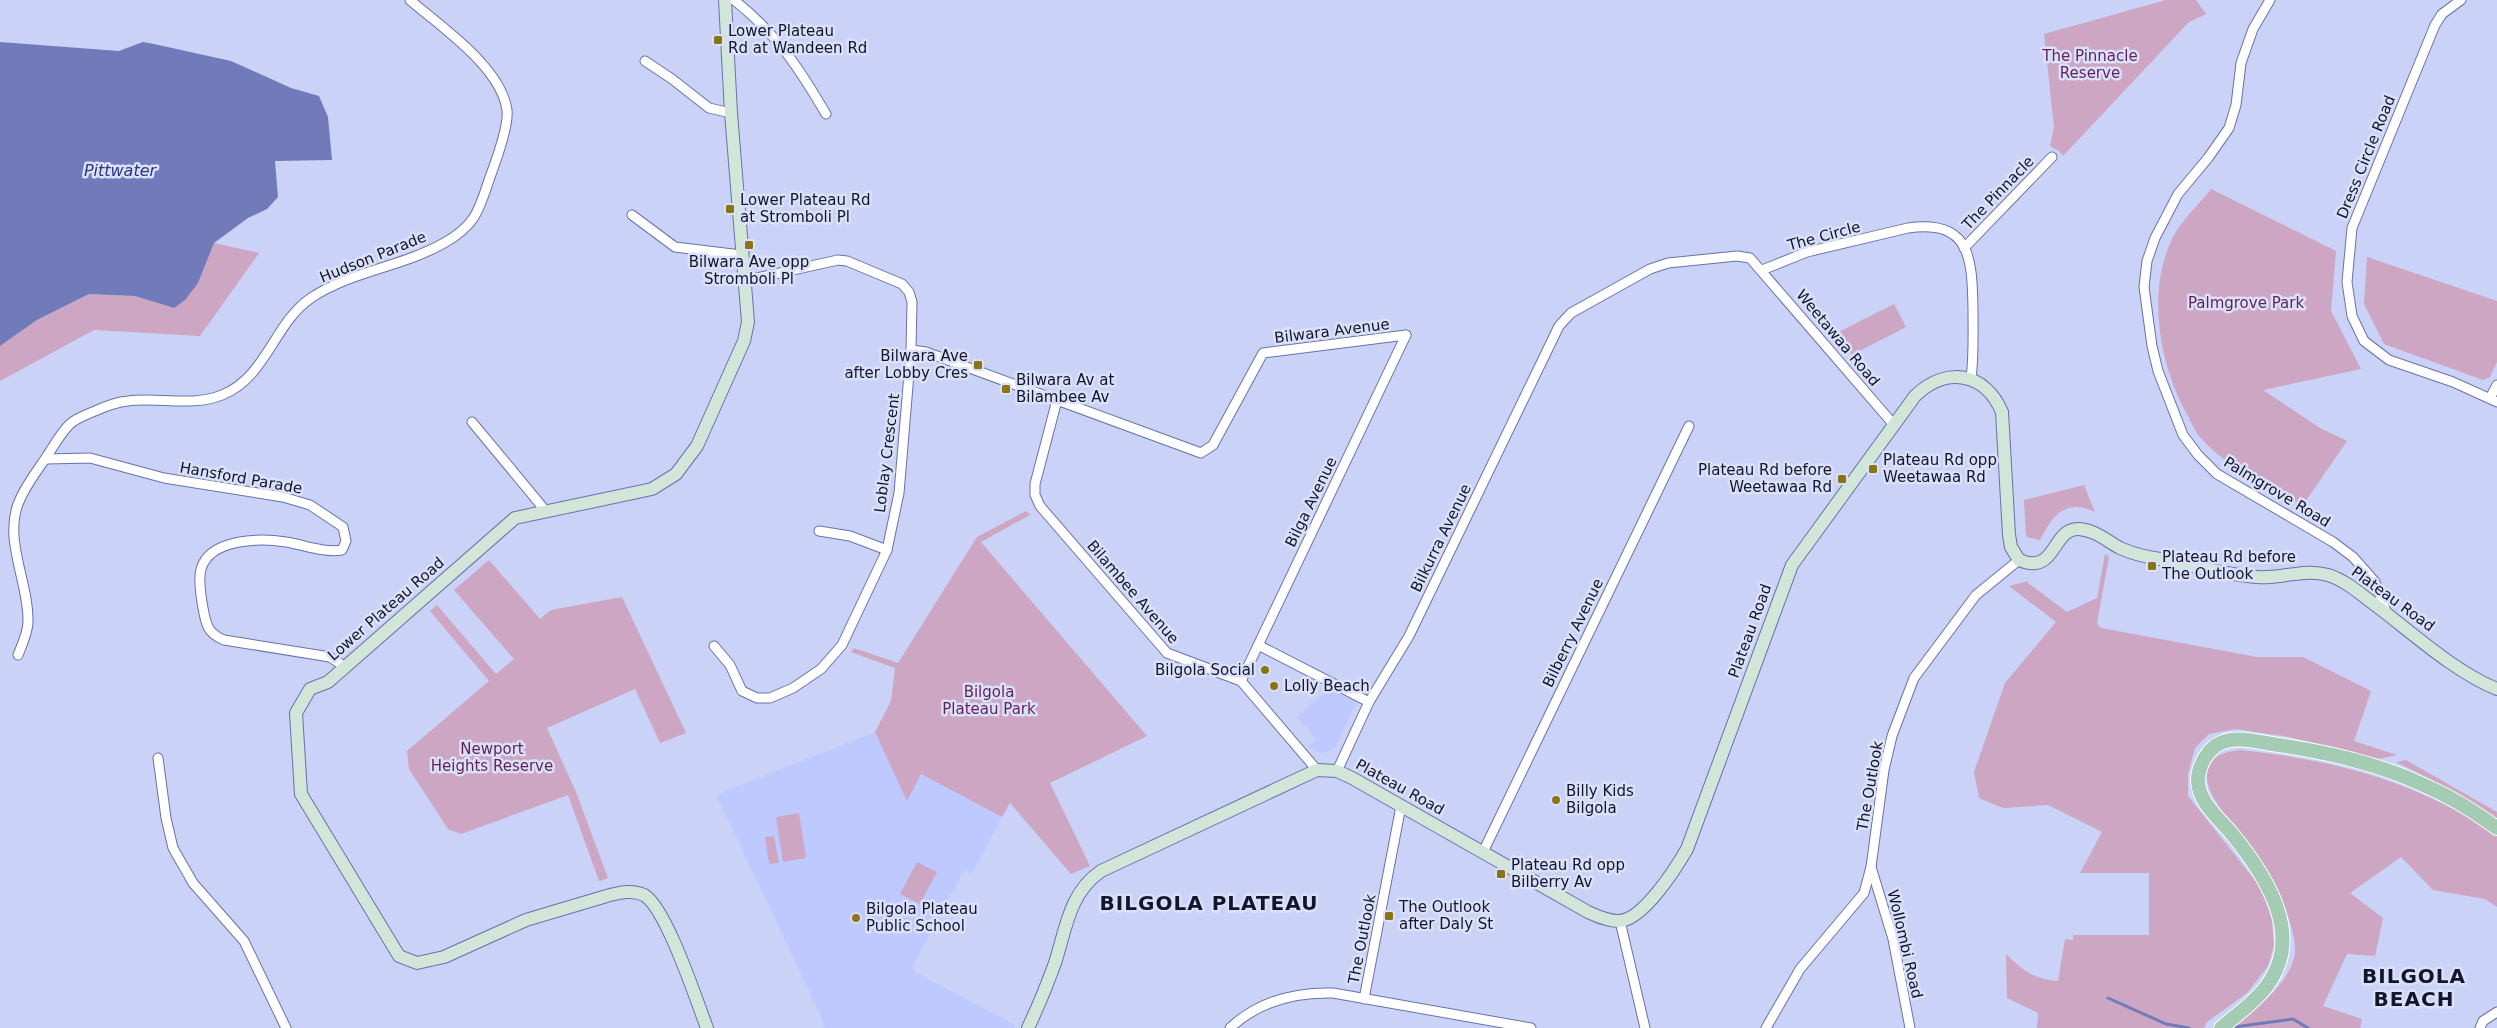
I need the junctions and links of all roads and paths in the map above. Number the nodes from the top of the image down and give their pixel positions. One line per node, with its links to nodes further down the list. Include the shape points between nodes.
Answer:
1 (410, 0): 24 (street, Hudson Parade, via 478,60 499,86 507,111 479,208 465,230 414,258 334,284 309,299 289,317 256,369 222,395 202,400 130,400 108,404 68,426)
2 (725, 0): 7 (street, Lower Plateau Road)
3 (734, 0): 8 (street, via 759,19 780,43)
4 (2270, 0): 29 (street, Palmgrove Road, via 2253,29 2243,57 2236,106 2229,128 2178,194 2147,261 2144,287 2152,346 2158,371 2183,435 2198,455 2217,474 2353,557 2375,582)
5 (2461, 0): 20 (street, Dress Circle Road, via 2435,25 2352,228 2347,282 2352,316 2364,341 2389,360)
6 (645, 61): 7 (street, via 709,108)
7 (731, 113): 12 (street, Lower Plateau Road)
8 (826, 114)
9 (2052, 157): 11 (street, The Pinnacle)
10 (632, 215): 12 (street, via 675,247)
11 (1964, 248): 13 (street, The Circle, via 1957,237 1943,228 1924,225 1807,252); 17 (street, The Circle, via 1970,258 1972,276 1974,360)
12 (741, 255): 14 (street, Lower Plateau Road)
13 (1762, 270): 22 (street, Weetawaa Road); 36 (street, Bilkurra Avenue, via 1744,256 1668,263 1650,269 1569,316 1559,326 1409,636)
14 (744, 281): 16 (street, via 838,260 847,261 902,284 909,292 912,302); 25 (street, Lower Plateau Road, via 748,322 744,341 697,446 676,474 652,489)
15 (1406, 335): 19 (street, Bilwara Avenue, via 1263,353 1213,445 1201,453); 30 (street, Bilga Avenue)
16 (911, 350): 19 (street, Bilwara Avenue, via 926,352); 27 (street, Loblay Crescent, via 899,493)
17 (1971, 379): 22 (street, Plateau Road, via 1940,379 1924,387); 28 (street, via 1996,397 2002,412 2009,534 2011,547)
18 (2497, 385): 20 (street)
19 (1057, 400): 34 (street, Bilambee Avenue, via 1035,484 1040,506 1167,653)
20 (2494, 400)
21 (472, 422): 25 (street)
22 (1894, 425): 44 (street, Plateau Road, via 1792,565 1687,849 1674,872 1645,906)
23 (1689, 426): 42 (street, Bilberry Avenue)
24 (46, 459): 32 (street, Hudson Parade, via 18,504 14,523 28,625); 33 (street, Hansford Parade, via 90,458 164,478 283,497 310,505 334,520 343,527 346,541 342,550 332,552 286,542 257,540 226,545 209,555 201,570 202,598 206,627 214,636 330,657)
25 (545, 510): 33 (street, Lower Plateau Road, via 515,518)
26 (819, 531): 27 (street, via 850,536)
27 (887, 550): 31 (street, Loblay Crescent, via 842,645 821,669 793,688 770,698 757,698 742,691 730,665)
28 (2019, 560): 29 (street, Plateau Road, via 2043,561 2064,534 2076,529 2086,530 2140,556 2256,577 2306,572 2328,575 2347,584); 43 (street, The Outlook, via 1976,595 1914,678 1892,736 1884,770)
29 (2387, 614): 35 (street, Plateau Road, via 2435,650)
30 (1258, 644): 34 (street, Bilga Avenue); 36 (street)
31 (714, 646)
32 (18, 655)
33 (345, 667): 48 (street, Lower Plateau Road, via 328,682 310,689 296,713 301,794 399,956 417,963 444,958 526,920 610,895 636,892 646,896 656,907 669,931)
34 (1241, 681): 38 (street, Bilambee Avenue)
35 (2497, 689)
36 (1369, 702): 39 (street, Bilkurra Avenue)
37 (158, 758): 47 (street, via 173,848 193,883 244,941)
38 (1317, 770): 39 (street, Plateau Road); 49 (street, Plateau Road, via 1090,879 1080,890 1069,913 1054,964)
39 (1337, 771): 40 (street, Plateau Road)
40 (1401, 806): 42 (street, Plateau Road); 45 (street, The Outlook)
41 (2497, 828): 55 (main road, via 2432,788 2324,752 2235,740 2213,748 2199,772 2201,796 2260,873 2277,911 2283,941 2281,960 2267,986)
42 (1483, 852): 44 (street, Plateau Road, via 1588,912)
43 (1871, 867): 53 (street, The Outlook, via 1864,892 1800,969); 54 (street, Wollombi Road, via 1893,939)
44 (1620, 921): 52 (street)
45 (1364, 999): 50 (street, via 1312,992 1277,999 1255,1009); 51 (street, The Outlook)
46 (2497, 1012): 56 (street, via 2483,1021)
47 (286, 1028)
48 (707, 1028)
49 (1028, 1028)
50 (1230, 1028)
51 (1531, 1028)
52 (1645, 1028)
53 (1766, 1028)
54 (1910, 1028)
55 (2221, 1028)
56 (2480, 1028)

